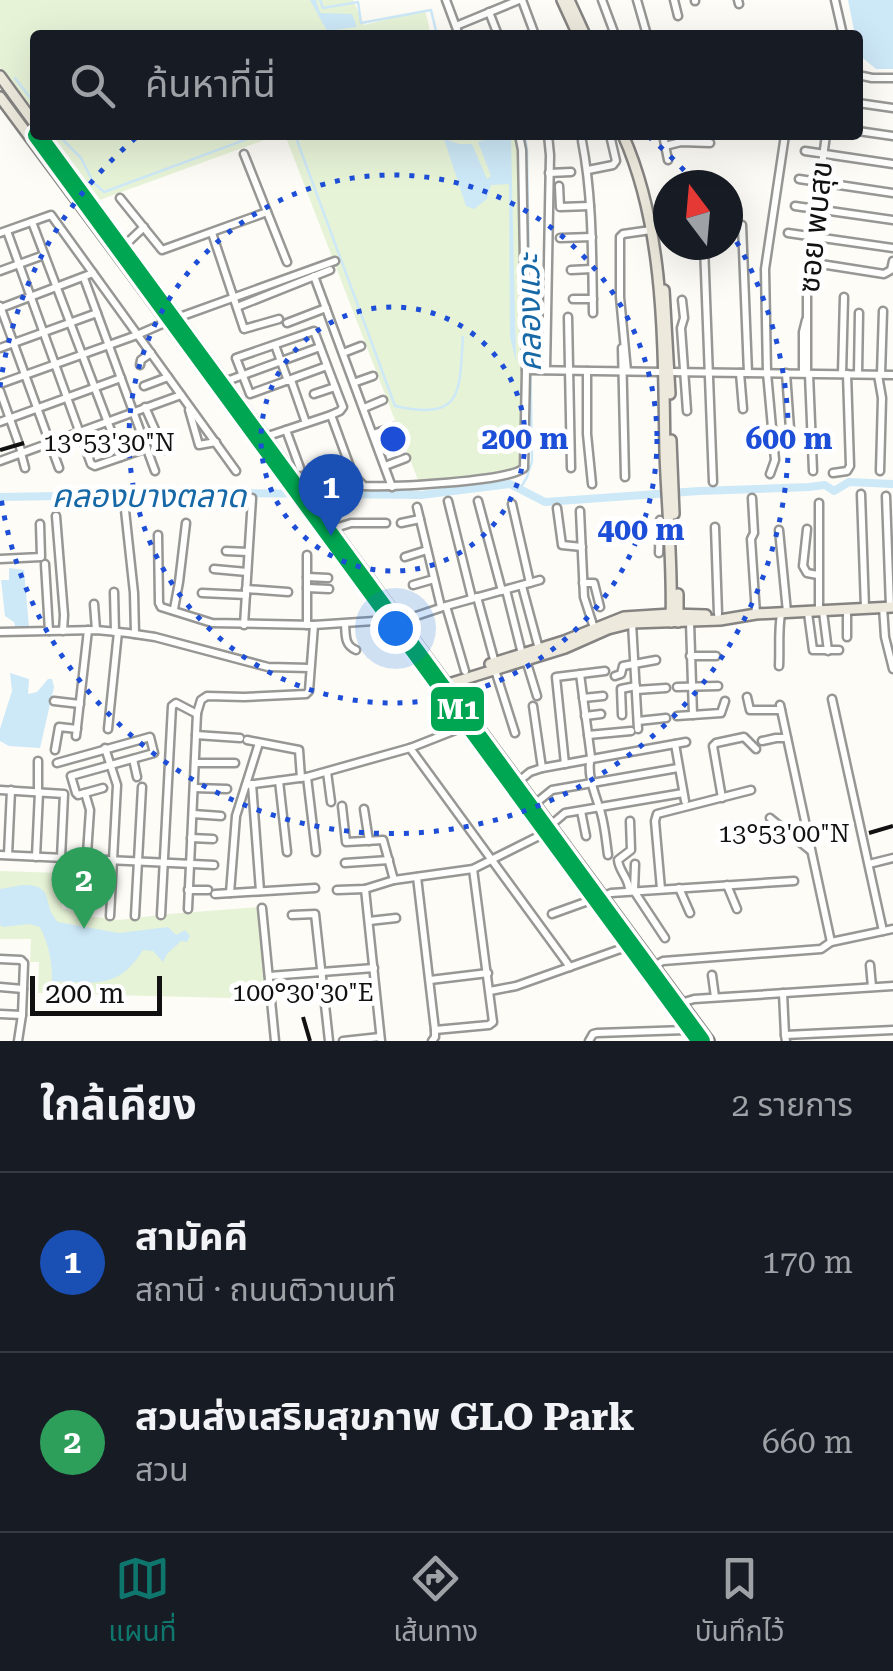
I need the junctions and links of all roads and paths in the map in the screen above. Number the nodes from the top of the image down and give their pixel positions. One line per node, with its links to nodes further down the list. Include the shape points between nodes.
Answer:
1 (446, 0): 10 (street)
2 (521, 0): 8 (street); 13 (street)
3 (566, 0): 14 (main road)
4 (602, 0): 15 (street)
5 (637, 0): 16 (street)
6 (674, 0): 9 (street)
7 (835, 0): 17 (street)
8 (489, 12): 10 (street); 12 (street)
9 (678, 16)
10 (456, 26): 11 (street)
11 (458, 30)
12 (496, 30)
13 (534, 30)
14 (579, 30)
15 (613, 30)
16 (646, 30)
17 (842, 30)
18 (863, 75): 19 (street)
19 (893, 78)
20 (2, 87): 23 (main road); 24 (main road)
21 (863, 104): 22 (street)
22 (893, 108)
23 (30, 118)
24 (30, 125)
25 (863, 132): 26 (street)
26 (893, 136)
27 (41, 140): 100 (main road)
28 (47, 140): 69 (main road)
29 (521, 140): 118 (street)
30 (548, 140): 49 (street)
31 (611, 140): 44 (street)
32 (627, 140): 41 (main road)
33 (629, 140): 123 (main road, via 660,243)
34 (664, 140): 39 (street)
35 (785, 140): 127 (street, via 765,268)
36 (825, 140): 43 (street, ซอย พบสุข)
37 (582, 141): 47 (street)
38 (710, 142): 39 (street)
39 (665, 146): 45 (street)
40 (804, 151): 43 (street)
41 (631, 153): 44 (street); 62 (main road)
42 (244, 154): 58 (street)
43 (823, 154): 46 (street); 51 (street, ซอย พบสุข)
44 (616, 159): 47 (street)
45 (668, 160)
46 (893, 164)
47 (588, 170): 55 (street)
48 (571, 172): 49 (street)
49 (549, 174): 119 (street)
50 (799, 180): 51 (street)
51 (819, 182): 53 (street); 57 (street, ซอย พบสุข)
52 (559, 186): 55 (street, via 560,207)
53 (893, 193)
54 (120, 198): 61 (street)
55 (590, 206): 66 (street)
56 (795, 206): 57 (street)
57 (815, 209): 59 (street); 67 (street, ซอย พบสุข)
58 (267, 212): 64 (street); 74 (street)
59 (893, 220)
60 (32, 222): 63 (street); 71 (street); 83 (street, via 51,216)
61 (144, 228): 64 (street, via 162,250); 69 (street)
62 (652, 230): 122 (street, via 620,238); 123 (main road)
63 (4, 232): 77 (street)
64 (212, 232): 92 (street)
65 (788, 233): 67 (street)
66 (592, 236): 68 (street); 79 (street)
67 (811, 237): 70 (street); 76 (street, ซอย พบสุข)
68 (560, 238)
69 (125, 245): 100 (main road)
70 (893, 248)
71 (44, 255): 77 (street); 86 (street)
72 (704, 260): 125 (street)
73 (742, 260): 126 (street)
74 (288, 262)
75 (334, 262): 92 (street)
76 (808, 262): 78 (street, via 884,274); 129 (street, ซอย พบสุข)
77 (19, 264): 82 (street); 87 (street)
78 (892, 264)
79 (592, 269): 81 (street); 90 (street)
80 (330, 270): 84 (street)
81 (572, 270)
82 (0, 271)
83 (93, 273): 85 (street); 104 (street)
84 (314, 276): 92 (street); 94 (street)
85 (84, 278): 86 (street); 97 (street)
86 (57, 288): 87 (street); 101 (street)
87 (31, 297): 93 (street); 103 (street)
88 (844, 297): 130 (street)
89 (573, 299): 90 (street)
90 (593, 300): 98 (street)
91 (682, 300): 124 (street)
92 (236, 302): 94 (street, via 246,330); 100 (street)
93 (0, 308): 105 (street)
94 (326, 308): 112 (street)
95 (882, 310): 134 (street)
96 (859, 312): 131 (street)
97 (97, 313): 101 (street); 106 (street)
98 (593, 313)
99 (568, 317): 120 (street)
100 (172, 320): 104 (street); 140 (main road); 190 (main road)
101 (70, 323): 103 (street); 113 (street)
102 (620, 324): 122 (street)
103 (44, 332): 105 (street); 115 (street)
104 (137, 335): 106 (street); 111 (street)
105 (14, 343): 110 (street); 132 (street)
106 (109, 345): 113 (street); 138 (street)
107 (274, 345): 109 (street, via 314,331); 114 (street); 133 (street, via 236,358)
108 (361, 346): 112 (street)
109 (320, 347): 114 (street); 117 (street)
110 (0, 348)
111 (151, 353): 116 (street); 137 (street)
112 (343, 353): 141 (street)
113 (82, 355): 115 (street); 145 (street)
114 (281, 362): 133 (street); 139 (street)
115 (55, 364): 132 (street); 148 (street)
116 (140, 365)
117 (328, 366): 139 (street); 143 (street)
118 (529, 370): 119 (street); 193 (street, via 522,472)
119 (546, 370): 120 (street)
120 (568, 370): 121 (street); 182 (street)
121 (588, 370): 122 (street); 192 (street)
122 (624, 371): 123 (street); 189 (street)
123 (666, 372): 124 (street); 198 (main road)
124 (686, 372): 125 (street); 155 (street)
125 (708, 372): 126 (street); 191 (street)
126 (744, 373): 127 (street); 154 (street)
127 (767, 373): 128 (street); 188 (street)
128 (786, 373): 129 (street); 163 (street)
129 (806, 374): 130 (street); 185 (street, ซอย พบสุข)
130 (845, 374): 131 (street); 187 (street, via 850,463)
131 (858, 374): 134 (street)
132 (25, 375): 144 (street); 151 (street)
133 (243, 375): 139 (street, via 250,394); 140 (street)
134 (879, 375): 135 (street); 186 (street)
135 (893, 375)
136 (373, 376): 141 (street)
137 (168, 377): 142 (street); 147 (street)
138 (121, 378): 145 (street); 156 (street)
139 (290, 380): 161 (street)
140 (224, 382): 167 (main road)
141 (355, 382): 153 (street)
142 (144, 386)
143 (335, 387): 146 (street); 157 (street, via 342,407)
144 (0, 388): 158 (street)
145 (94, 388): 148 (street); 159 (street)
146 (314, 394)
147 (180, 395): 150 (street); 152 (street)
148 (67, 397): 151 (street); 165 (street)
149 (383, 400): 153 (street)
150 (146, 407): 156 (street); 173 (street)
151 (37, 408): 158 (street); 168 (street)
152 (189, 408): 169 (street); 169 (street, via 199,445)
153 (364, 408): 166 (street)
154 (743, 409)
155 (687, 411)
156 (133, 412): 159 (street); 171 (street)
157 (331, 415): 161 (street); 193 (street, via 359,483)
158 (10, 418): 160 (street); 174 (street)
159 (107, 421): 165 (street); 175 (street)
160 (0, 422)
161 (306, 423): 164 (street)
162 (394, 427): 166 (street)
163 (790, 429)
164 (286, 430): 167 (street); 181 (street)
165 (79, 431): 168 (street); 175 (street, via 92,466)
166 (374, 434): 172 (street)
167 (264, 438): 190 (main road)
168 (50, 442): 174 (street); 180 (street)
169 (216, 442): 184 (street)
170 (398, 442): 172 (street)
171 (147, 448): 175 (street); 183 (street)
172 (379, 449): 178 (street)
173 (164, 450)
174 (22, 453): 177 (street); 179 (street)
175 (121, 457)
176 (406, 458): 178 (street)
177 (0, 461)
178 (385, 466): 193 (street)
179 (25, 468)
180 (59, 468)
181 (300, 468)
182 (570, 468)
183 (155, 470)
184 (236, 471)
185 (812, 471)
186 (880, 471)
187 (833, 473)
188 (770, 474)
189 (625, 477)
190 (291, 480): 205 (main road)
191 (713, 482)
192 (592, 484)
193 (392, 487)
194 (861, 494): 253 (street)
195 (886, 496): 252 (street)
196 (252, 498): 224 (street)
197 (752, 498): 258 (street)
198 (670, 500): 220 (main road); 248 (main road)
199 (448, 501): 247 (street)
200 (478, 501): 242 (street)
201 (819, 503): 232 (street)
202 (512, 504): 237 (street)
203 (417, 508): 209 (street)
204 (557, 508): 221 (street, via 562,544)
205 (312, 509): 216 (main road); 263 (main road)
206 (125, 510): 275 (street)
207 (580, 511): 221 (street)
208 (56, 516): 272 (street)
209 (420, 519): 213 (street); 222 (street)
210 (660, 520): 220 (street)
211 (186, 523): 254 (street)
212 (386, 523): 216 (street)
213 (401, 523)
214 (40, 524): 228 (street, via 41,558)
215 (716, 527): 257 (street)
216 (332, 529): 264 (main road)
217 (806, 529): 232 (street, via 803,566 807,574)
218 (779, 530): 259 (street)
219 (158, 535): 254 (street, via 159,603)
220 (665, 542): 225 (street); 261 (main road)
221 (582, 546): 238 (street)
222 (428, 550): 227 (street); 235 (street)
223 (226, 551): 224 (street)
224 (248, 552): 231 (street)
225 (660, 553)
226 (307, 555): 233 (street)
227 (404, 557)
228 (0, 558)
229 (44, 564): 271 (street)
230 (214, 569): 231 (street)
231 (247, 572): 244 (street)
232 (818, 574): 256 (street)
233 (307, 577): 234 (street); 240 (street)
234 (328, 578)
235 (434, 579): 239 (street); 250 (street)
236 (540, 580): 237 (street)
237 (526, 584): 242 (street); 277 (street)
238 (583, 584): 251 (street, via 594,583); 269 (street)
239 (413, 585)
240 (307, 588): 241 (street); 268 (street)
241 (329, 588)
242 (504, 591): 247 (street); 283 (street)
243 (114, 592): 274 (street)
244 (246, 592): 245 (street); 246 (street); 267 (street)
245 (288, 592)
246 (202, 593)
247 (474, 598): 250 (street); 288 (street)
248 (678, 599): 261 (main road); 262 (main road)
249 (94, 604): 270 (street)
250 (443, 606): 264 (street); 293 (street)
251 (600, 607)
252 (889, 607): 253 (main road); 289 (street, via 886,640)
253 (865, 608): 255 (main road)
254 (174, 609): 267 (street, via 212,623)
255 (848, 609): 256 (main road); 276 (street)
256 (813, 610): 259 (main road); 280 (street); 280 (street, via 813,650)
257 (718, 614): 260 (main road); 262 (main road)
258 (756, 614): 259 (main road); 260 (main road)
259 (784, 614): 286 (street)
260 (734, 616): 262 (main road)
261 (675, 618): 262 (main road); 265 (main road); 269 (main road, via 624,617)
262 (694, 618): 281 (street)
263 (389, 620): 266 (street); 293 (main road)
264 (400, 621): 293 (main road)
265 (632, 623): 283 (main road); 285 (street)
266 (344, 624): 268 (street); 278 (street, via 346,642)
267 (244, 625): 268 (street)
268 (311, 625): 287 (street)
269 (594, 628): 277 (main road)
270 (92, 630): 272 (street); 274 (street); 307 (street)
271 (49, 631): 272 (street); 273 (street)
272 (63, 631)
273 (0, 632)
274 (116, 632): 275 (street); 318 (street)
275 (134, 634): 287 (street, via 268,667)
276 (847, 637)
277 (539, 649): 283 (main road)
278 (356, 650)
279 (839, 650): 280 (street)
280 (828, 651)
281 (690, 656): 282 (street); 295 (street)
282 (716, 656)
283 (524, 657): 288 (main road); 299 (street)
284 (656, 660): 285 (street)
285 (635, 662): 292 (street); 297 (street)
286 (779, 666)
287 (310, 668): 309 (street, via 306,694 207,696)
288 (491, 668): 293 (main road); 306 (main road, via 461,686); 319 (street)
289 (893, 669)
290 (605, 671): 291 (street)
291 (580, 674): 302 (street); 337 (street, via 556,679)
292 (615, 676)
293 (448, 680): 306 (main road); 316 (main road)
294 (676, 686): 295 (street)
295 (692, 686): 296 (street); 312 (street)
296 (718, 686)
297 (636, 688): 298 (street); 311 (street, via 621,690); 317 (street)
298 (666, 688)
299 (537, 696)
300 (604, 696): 302 (street)
301 (747, 697): 322 (street, via 750,710 780,707)
302 (583, 698): 313 (street)
303 (832, 699): 391 (street)
304 (54, 700): 307 (street)
305 (725, 701): 312 (street, via 721,713)
306 (461, 703): 345 (main road)
307 (80, 704): 330 (street, via 76,732 60,727)
308 (533, 706): 339 (street)
309 (197, 714): 320 (street); 387 (street, via 172,706)
310 (601, 714): 313 (street)
311 (622, 715)
312 (693, 715): 314 (street)
313 (585, 716): 321 (street)
314 (677, 716)
315 (666, 718): 317 (street)
316 (466, 726): 328 (street); 369 (main road)
317 (635, 727): 321 (street)
318 (108, 730)
319 (515, 733)
320 (196, 735): 325 (street); 335 (street)
321 (588, 735): 332 (street)
322 (787, 738): 323 (street); 376 (street)
323 (762, 741)
324 (686, 742): 326 (street)
325 (259, 743): 343 (street, via 298,750); 346 (street)
326 (675, 744): 332 (street); 340 (street)
327 (105, 748): 331 (street, via 150,737 154,754); 334 (street); 338 (street)
328 (410, 748): 341 (street); 381 (street)
329 (756, 749): 357 (street, via 742,737 713,746)
330 (56, 750)
331 (134, 759): 338 (street); 342 (street)
332 (590, 760): 337 (street); 347 (street)
333 (38, 761): 355 (street)
334 (58, 763)
335 (195, 763): 336 (street); 350 (street)
336 (236, 763)
337 (565, 764): 339 (street)
338 (109, 765): 356 (street, via 71,776 76,793); 384 (street, via 117,785)
339 (542, 768): 345 (street)
340 (678, 768): 347 (street); 361 (street, via 684,797)
341 (326, 772): 343 (street); 358 (street)
342 (137, 776)
343 (304, 778): 344 (street); 375 (street)
344 (279, 781): 346 (street); 374 (street)
345 (519, 781): 359 (main road)
346 (249, 784): 406 (street); 408 (street, via 236,816)
347 (593, 784): 359 (street, via 552,790); 361 (street)
348 (142, 787): 386 (street)
349 (103, 788): 356 (street)
350 (194, 788): 351 (street); 364 (street)
351 (227, 789)
352 (0, 790): 353 (street)
353 (11, 790): 355 (street); 377 (street)
354 (752, 790): 357 (street)
355 (39, 792): 379 (street); 380 (street, via 64,794)
356 (86, 793): 383 (street)
357 (722, 798): 405 (street, via 657,814)
358 (331, 802)
359 (536, 803): 368 (main road)
360 (342, 806): 373 (street, via 346,842)
361 (600, 808): 363 (street); 378 (street)
362 (364, 809): 373 (street)
363 (581, 811): 368 (street); 370 (street)
364 (193, 814): 365 (street); 371 (street)
365 (221, 816)
366 (770, 818): 376 (street)
367 (630, 821): 407 (street, via 631,850 618,865)
368 (552, 824): 409 (main road)
369 (544, 834): 381 (street); 410 (main road)
370 (586, 836)
371 (191, 838): 372 (street); 389 (street)
372 (213, 839)
373 (369, 841): 385 (street, via 383,840)
374 (286, 852)
375 (316, 852)
376 (812, 852): 426 (street)
377 (4, 855): 379 (street)
378 (608, 855)
379 (36, 857): 380 (street)
380 (61, 858): 383 (street)
381 (491, 858): 393 (street); 431 (street)
382 (893, 858): 391 (street)
383 (86, 859): 384 (street); 401 (street)
384 (111, 860): 386 (street); 419 (street)
385 (389, 860): 388 (street); 395 (street)
386 (138, 862): 387 (street); 420 (street)
387 (164, 863): 389 (street); 417 (street)
388 (345, 863)
389 (190, 864): 392 (street); 403 (street)
390 (635, 864): 407 (street)
391 (868, 864): 424 (street)
392 (214, 865)
393 (473, 869): 394 (street); 434 (street)
394 (417, 877): 395 (street); 437 (street)
395 (394, 880): 402 (street)
396 (794, 881): 397 (street)
397 (726, 885): 400 (street); 413 (street)
398 (66, 888): 401 (street)
399 (315, 888): 406 (street)
400 (679, 888): 405 (street); 415 (street)
401 (84, 889): 414 (street)
402 (365, 889): 404 (street); 422 (street)
403 (188, 890): 408 (street); 412 (street)
404 (337, 890)
405 (661, 890): 407 (street)
406 (260, 891): 408 (street)
407 (632, 891): 409 (street); 425 (street)
408 (230, 893)
409 (604, 896): 430 (main road)
410 (592, 900): 416 (street); 427 (main road)
411 (262, 908): 436 (street)
412 (188, 909)
413 (737, 909)
414 (83, 912)
415 (690, 913)
416 (552, 914)
417 (162, 915)
418 (292, 915): 433 (street, via 315,914)
419 (110, 916)
420 (136, 916)
421 (396, 918): 422 (street)
422 (369, 921): 432 (street)
423 (893, 929): 424 (street)
424 (883, 931): 426 (street)
425 (664, 938)
426 (831, 942): 430 (street, via 820,949)
427 (626, 947): 431 (street); 448 (main road)
428 (0, 959): 441 (street, via 24,960)
429 (870, 965): 440 (street)
430 (654, 966): 445 (main road)
431 (570, 967): 442 (street)
432 (374, 968): 433 (street); 452 (street)
433 (322, 972): 436 (street); 455 (street)
434 (488, 973): 437 (street); 442 (street)
435 (712, 975): 444 (street)
436 (268, 976): 454 (street)
437 (430, 980): 449 (street)
438 (893, 986): 440 (street)
439 (0, 987): 441 (street)
440 (872, 987): 443 (street)
441 (23, 988): 447 (street)
442 (490, 991): 449 (street, via 489,1025)
443 (782, 994): 444 (street); 451 (street)
444 (715, 998): 445 (street)
445 (681, 1003): 448 (main road)
446 (0, 1014): 447 (street)
447 (22, 1015): 453 (street)
448 (686, 1023): 458 (street, via 597,1033); 459 (main road); 460 (main road)
449 (435, 1030): 457 (street)
450 (893, 1030): 451 (street)
451 (785, 1038)
452 (380, 1039): 456 (street)
453 (18, 1041)
454 (275, 1041)
455 (329, 1041)
456 (343, 1041)
457 (432, 1041)
458 (589, 1041)
459 (695, 1041)
460 (709, 1041)

